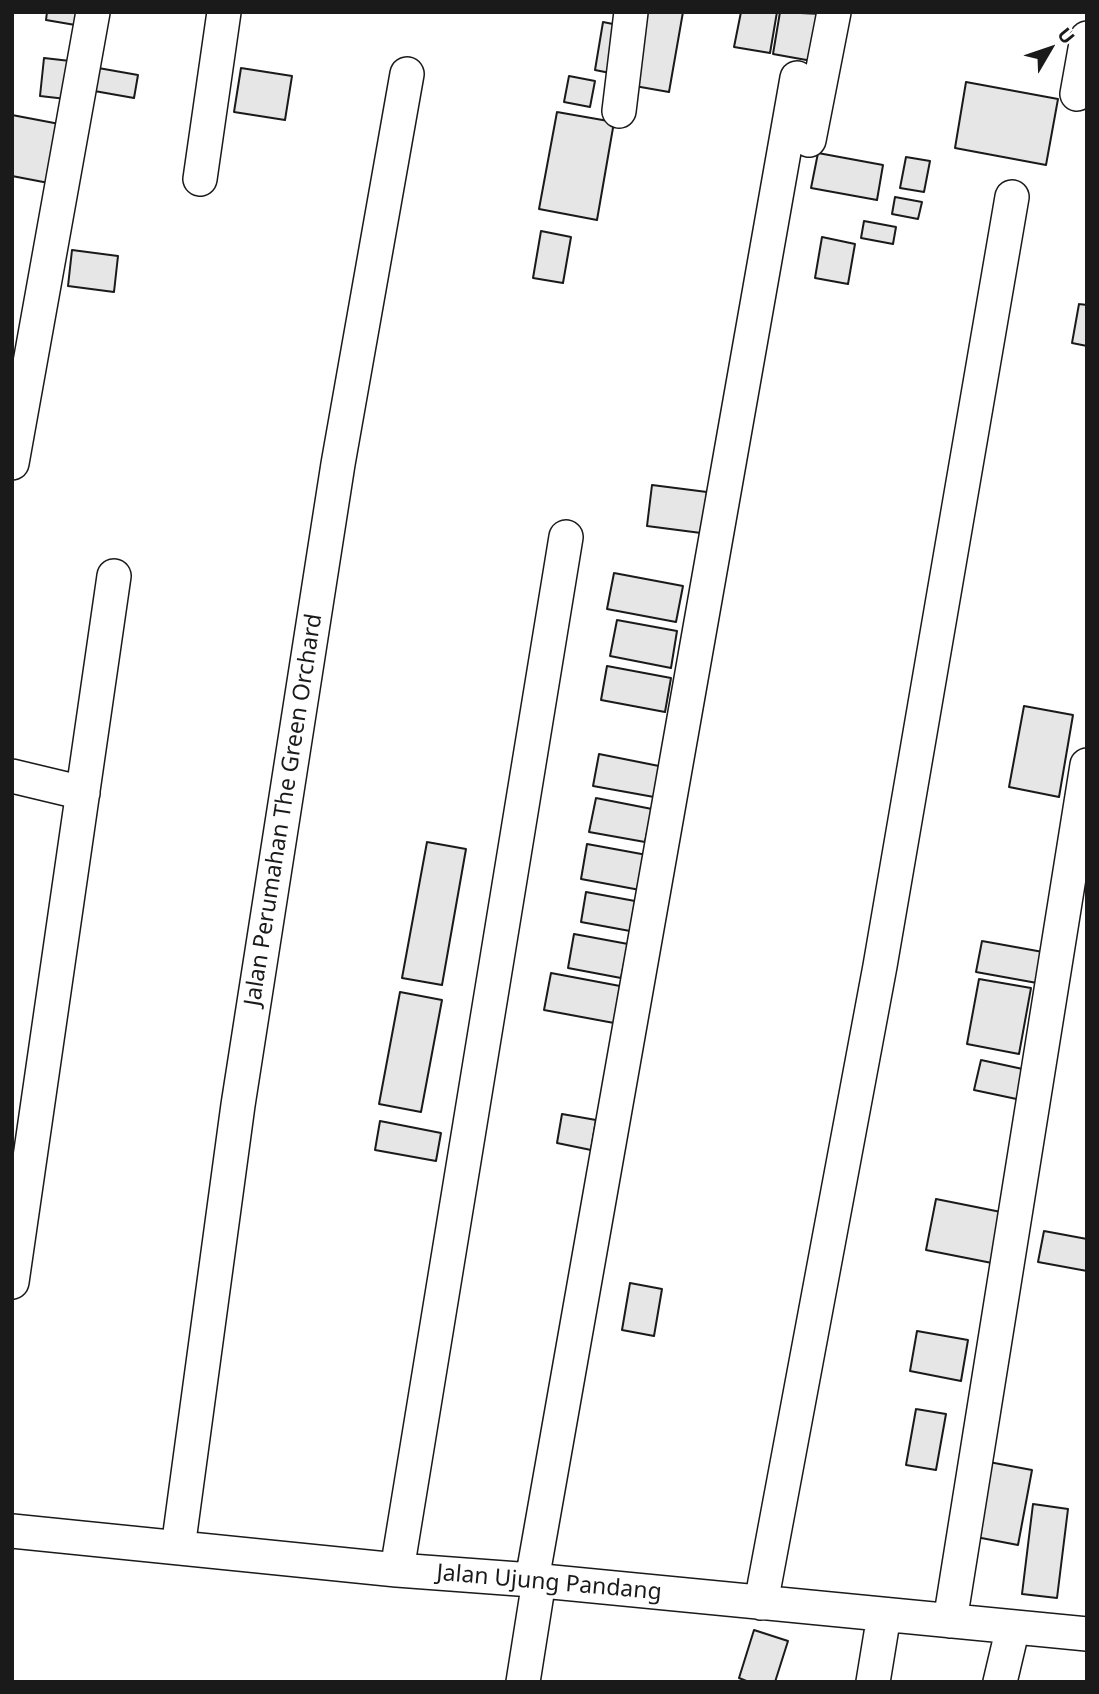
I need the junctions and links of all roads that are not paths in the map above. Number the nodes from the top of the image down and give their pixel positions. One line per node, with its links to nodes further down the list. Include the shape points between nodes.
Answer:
1 (93, 12): 13 (street)
2 (224, 12): 10 (street)
3 (631, 12): 9 (street)
4 (834, 12): 12 (street)
5 (1087, 38): 8 (street)
6 (407, 74): 21 (street, Jalan Perumahan The Green Orchard, via 338,464 246,1051)
7 (797, 78): 23 (street)
8 (1077, 94)
9 (619, 111)
10 (200, 179)
11 (1012, 197): 24 (street, via 880,966)
12 (784, 265)
13 (12, 463)
14 (566, 537): 22 (street)
15 (114, 576): 18 (street)
16 (1087, 765): 26 (street)
17 (12, 776): 18 (street)
18 (83, 793): 19 (street)
19 (13, 1271)
20 (12, 1531): 21 (street, Jalan Ujung Pandang)
21 (178, 1548): 22 (street, Jalan Ujung Pandang)
22 (397, 1570): 23 (street, Jalan Ujung Pandang)
23 (535, 1581): 24 (street, Jalan Ujung Pandang); 29 (street)
24 (761, 1603): 25 (street, Jalan Ujung Pandang)
25 (884, 1615): 26 (street, Jalan Ujung Pandang); 30 (street)
26 (950, 1620): 27 (street, Jalan Ujung Pandang)
27 (1013, 1627): 28 (street, Jalan Ujung Pandang); 31 (street)
28 (1087, 1634)
29 (523, 1682)
30 (873, 1682)
31 (1000, 1682)

